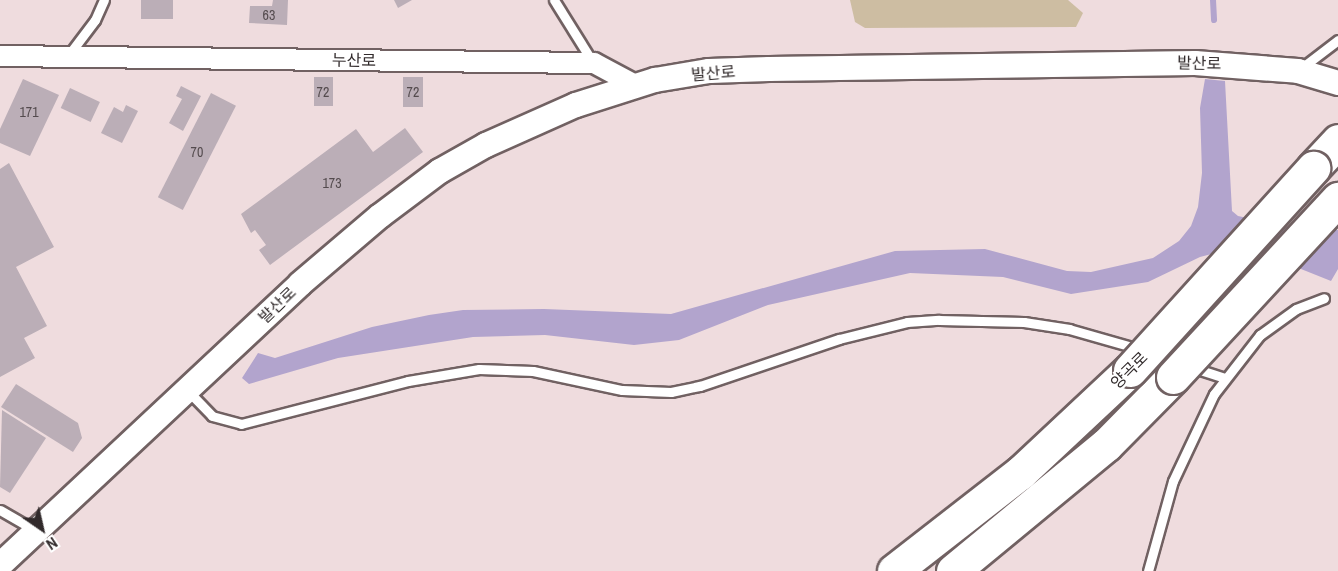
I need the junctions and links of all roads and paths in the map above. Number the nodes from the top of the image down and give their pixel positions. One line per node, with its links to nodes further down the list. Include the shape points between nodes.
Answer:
1 (104, 0): 5 (lane, via 95,20)
2 (554, 0): 6 (lane)
3 (1338, 40): 7 (lane)
4 (0, 56): 5 (street, 누산로)
5 (67, 57): 6 (street, 누산로)
6 (594, 63): 9 (street, 누산로)
7 (1298, 71): 8 (street, 발산로); 9 (street, 발산로, via 1195,63 979,64 709,71)
8 (1338, 83)
9 (635, 85): 15 (street, 발산로, via 506,136 440,171 300,284)
10 (1338, 141): 19 (highway, 양곡로, bridge, via 1130,370 1020,473)
11 (1338, 199): 13 (highway, bridge)
12 (1324, 298): 14 (lane, via 1278,319)
13 (1168, 364): 14 (lane); 15 (lane, via 1069,329 1024,322 939,320 907,322 838,339 700,386 671,392 622,390 533,371 479,369 428,376 241,424 212,416); 20 (highway, via 1106,445)
14 (1225, 378): 21 (lane, via 1190,439 1173,481)
15 (189, 392): 17 (street, 발산로)
16 (0, 510): 17 (lane)
17 (36, 532): 18 (street, 발산로)
18 (0, 565)
19 (894, 571)
20 (953, 571)
21 (1148, 571)

